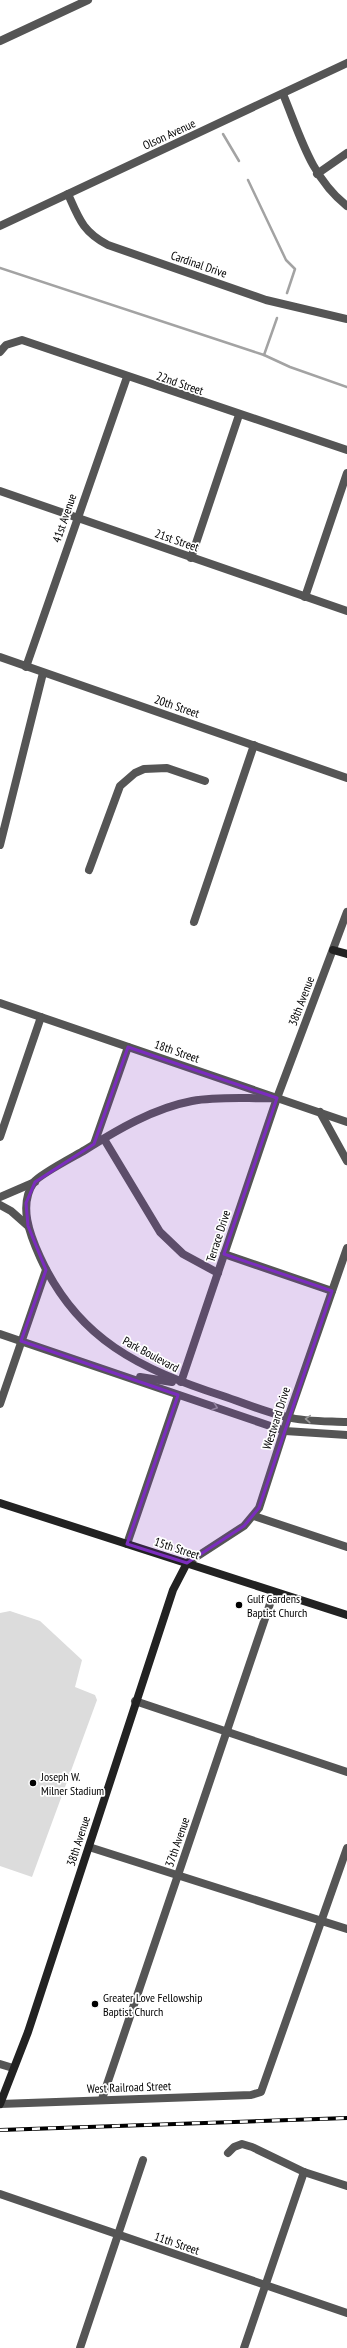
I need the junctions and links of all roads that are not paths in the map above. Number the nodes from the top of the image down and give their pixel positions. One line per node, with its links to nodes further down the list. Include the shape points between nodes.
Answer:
1 (88, 0): 2 (street)
2 (0, 41)
3 (347, 63): 4 (street, Olson Avenue)
4 (282, 94): 6 (street); 7 (street, Olson Avenue)
5 (347, 153): 6 (street)
6 (317, 174): 8 (street, via 326,187)
7 (68, 194): 9 (street, Olson Avenue); 10 (street, Cardinal Drive, via 87,232 108,245 266,300)
8 (347, 206)
9 (0, 226)
10 (347, 319)
11 (0, 352): 12 (street, 22nd Street, via 6,345 22,340)
12 (127, 377): 13 (street, 22nd Street); 17 (street, 41st Avenue)
13 (240, 416): 14 (street, 22nd Street); 18 (street)
14 (347, 450)
15 (347, 473): 19 (street)
16 (0, 491): 17 (street, 21st Street)
17 (76, 518): 18 (street, 21st Street); 22 (street, 41st Avenue)
18 (191, 558): 19 (street, 21st Street)
19 (305, 597): 20 (street, 21st Street)
20 (347, 611)
21 (0, 657): 22 (street, 20th Street)
22 (26, 667): 23 (street, 20th Street)
23 (43, 673): 24 (street, 20th Street); 27 (street)
24 (254, 745): 25 (street, 20th Street); 30 (street)
25 (347, 778)
26 (205, 782): 28 (street, via 167,768 144,769 135,773 120,786)
27 (0, 846)
28 (90, 870)
29 (347, 912): 31 (street, 38th Avenue)
30 (194, 922)
31 (333, 950): 32 (street); 36 (street, 38th Avenue)
32 (347, 954)
33 (0, 1003): 34 (street, 18th Street)
34 (41, 1017): 35 (street, 18th Street); 39 (street)
35 (128, 1047): 36 (street, 18th Street); 41 (street)
36 (277, 1098): 37 (street, 18th Street); 40 (street, via 215,1098 182,1103 144,1118); 48 (street, Terrace Drive)
37 (320, 1112): 38 (street, 18th Street); 42 (street)
38 (347, 1122)
39 (0, 1137)
40 (104, 1139): 41 (street); 50 (street, via 160,1232 183,1254)
41 (94, 1144): 43 (street)
42 (347, 1162)
43 (35, 1182): 44 (street); 46 (street, Park Boulevard, via 26,1203)
44 (0, 1197)
45 (0, 1205): 46 (street, Park Boulevard)
46 (28, 1226): 49 (street, Park Boulevard)
47 (347, 1248): 51 (street, Westward Drive)
48 (224, 1254): 50 (street, Terrace Drive); 51 (street)
49 (46, 1270): 53 (street); 55 (street, Park Boulevard, via 66,1301 93,1332 122,1353 152,1370)
50 (218, 1273): 55 (street, Terrace Drive)
51 (332, 1291): 58 (street, Westward Drive)
52 (0, 1334): 53 (street)
53 (21, 1341): 54 (street); 57 (street)
54 (118, 1374): 55 (street); 56 (street)
55 (181, 1382): 58 (street, Park Boulevard)
56 (178, 1395): 60 (street, one-way to 60); 64 (street)
57 (0, 1404)
58 (288, 1418): 59 (street, Park Boulevard, one-way to 58); 60 (street, Westward Drive)
59 (347, 1422)
60 (285, 1431): 61 (street); 63 (street, Westward Drive)
61 (347, 1435)
62 (0, 1503): 64 (street, 15th Street)
63 (254, 1516): 65 (street); 66 (street, Westward Drive, via 244,1526)
64 (127, 1544): 66 (street, 15th Street)
65 (347, 1547)
66 (187, 1563): 67 (street, 15th Street); 69 (street, 38th Avenue, via 173,1590)
67 (274, 1592): 68 (street, 15th Street); 70 (street, 37th Avenue)
68 (347, 1615)
69 (135, 1701): 70 (street); 72 (street, 38th Avenue)
70 (227, 1732): 71 (street); 74 (street, 37th Avenue)
71 (347, 1772)
72 (89, 1847): 74 (street); 78 (street, 38th Avenue, via 28,2032)
73 (347, 1848): 75 (street)
74 (178, 1876): 75 (street); 79 (street, 37th Avenue)
75 (323, 1922): 76 (street); 79 (street, West Railroad Street, via 264,2088 258,2094)
76 (347, 1929)
77 (0, 2064): 78 (street)
78 (13, 2068): 80 (street, 38th Avenue)
79 (102, 2099): 80 (street, West Railroad Street)
80 (0, 2104)
81 (228, 2153): 83 (street, via 242,2144 258,2149)
82 (143, 2160): 86 (street)
83 (304, 2172): 84 (street); 87 (street)
84 (347, 2186)
85 (0, 2194): 86 (street, 11th Street)
86 (117, 2235): 87 (street, 11th Street); 89 (street)
87 (265, 2285): 88 (street, 11th Street); 90 (street)
88 (347, 2313)
89 (80, 2348)
90 (244, 2348)

